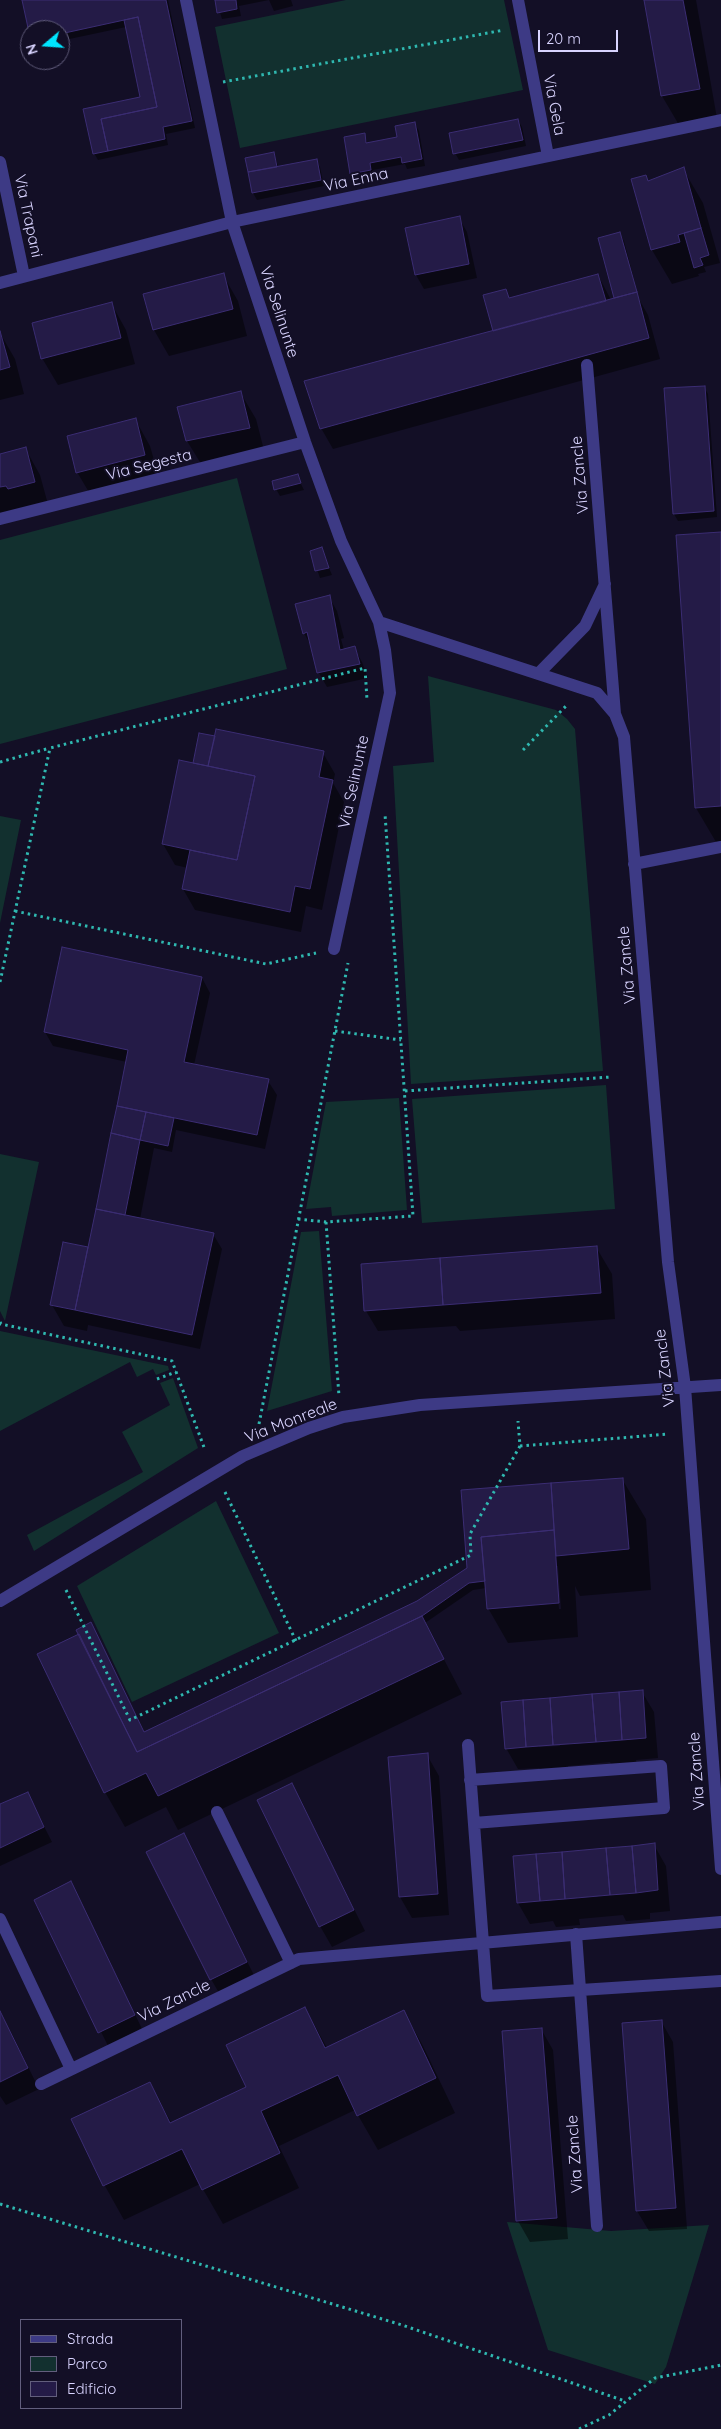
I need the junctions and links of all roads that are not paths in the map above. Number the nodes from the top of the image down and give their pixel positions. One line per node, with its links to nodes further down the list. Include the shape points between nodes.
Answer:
1 (186, 0): 6 (street, Via Selinunte)
2 (518, 0): 4 (street, Via Gela)
3 (721, 120): 4 (street, Via Enna)
4 (548, 156): 6 (street, Via Enna)
5 (0, 162): 7 (street, Via Trapani)
6 (232, 222): 7 (street, Via Enna); 10 (street, Via Selinunte)
7 (24, 276): 8 (street, Via Enna)
8 (0, 283)
9 (587, 365): 12 (street, Via Zancle)
10 (305, 442): 11 (street, Via Segesta); 13 (street, Via Selinunte, via 341,541)
11 (0, 519)
12 (606, 582): 14 (street, via 585,626); 15 (street, Via Zancle)
13 (378, 622): 14 (street); 18 (street, Via Selinunte, via 390,693)
14 (538, 674): 15 (street, via 597,693)
15 (615, 714): 17 (street, Via Zancle, via 624,737)
16 (721, 847): 17 (street)
17 (634, 864): 20 (street, Via Zancle, via 668,1262)
18 (334, 949)
19 (721, 1384): 20 (street, Via Monreale)
20 (684, 1387): 21 (street, Via Monreale, via 420,1405 344,1417 243,1456); 26 (street, Via Zancle)
21 (0, 1601)
22 (468, 1745): 23 (street)
23 (470, 1780): 25 (street); 25 (street, via 661,1766 664,1808)
24 (217, 1812): 31 (street)
25 (474, 1823): 30 (street)
26 (721, 1869)
27 (0, 1919): 34 (street)
28 (721, 1922): 29 (street, Via Zancle)
29 (576, 1934): 30 (street, Via Zancle); 33 (street, Via Zancle)
30 (482, 1943): 31 (street, Via Zancle, via 299,1959); 33 (street, via 487,1996)
31 (291, 1963): 34 (street, Via Zancle)
32 (721, 1981): 33 (street)
33 (580, 1990): 36 (street, Via Zancle)
34 (71, 2069): 35 (street, Via Zancle)
35 (41, 2084)
36 (597, 2226)

